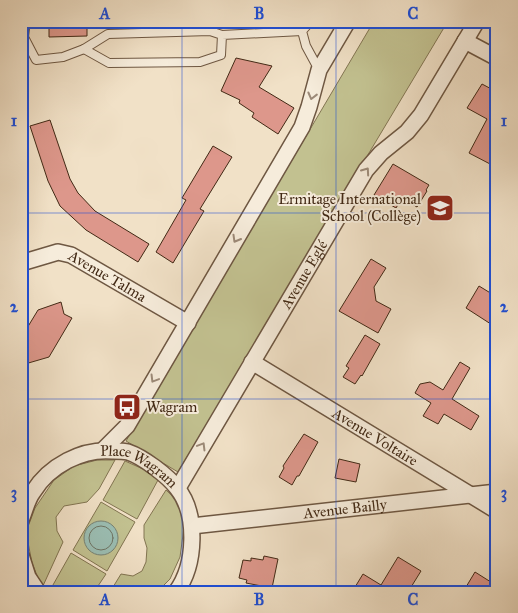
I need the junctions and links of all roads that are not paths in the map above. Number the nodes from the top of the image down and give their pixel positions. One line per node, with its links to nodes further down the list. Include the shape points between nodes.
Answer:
1 (26, 21): 8 (lane, via 24,37 36,60 63,57)
2 (311, 21): 5 (lane)
3 (348, 21): 10 (street)
4 (477, 21): 7 (street, Avenue Eglé)
5 (302, 30): 6 (lane); 10 (lane, via 306,46)
6 (222, 35): 8 (lane, via 210,31 108,34); 8 (lane, via 221,55 200,62 109,63)
7 (465, 41): 9 (street); 13 (street, Avenue Eglé, one-way to 7, via 366,170 421,115)
8 (84, 49)
9 (497, 58)
10 (319, 70): 12 (street, one-way to 12, via 302,127)
11 (21, 263): 12 (street, Avenue Talma, via 58,252 71,255)
12 (188, 322): 14 (street, one-way to 14, via 127,426)
13 (252, 362): 15 (street, Avenue Eglé, one-way to 13); 18 (street, Avenue Voltaire)
14 (103, 450): 15 (street, Place Wagram, via 128,452); 16 (street, Place Wagram, via 76,456)
15 (178, 488): 21 (street, Place Wagram)
16 (27, 489): 20 (street, Place Wagram)
17 (497, 492): 18 (street, Avenue Bailly)
18 (470, 495): 19 (street, Avenue Voltaire); 21 (street, Avenue Bailly)
19 (497, 511)
20 (21, 520)
21 (192, 526): 23 (street, Place Wagram, via 192,554)
22 (21, 555): 24 (street)
23 (184, 589)
24 (38, 592)

